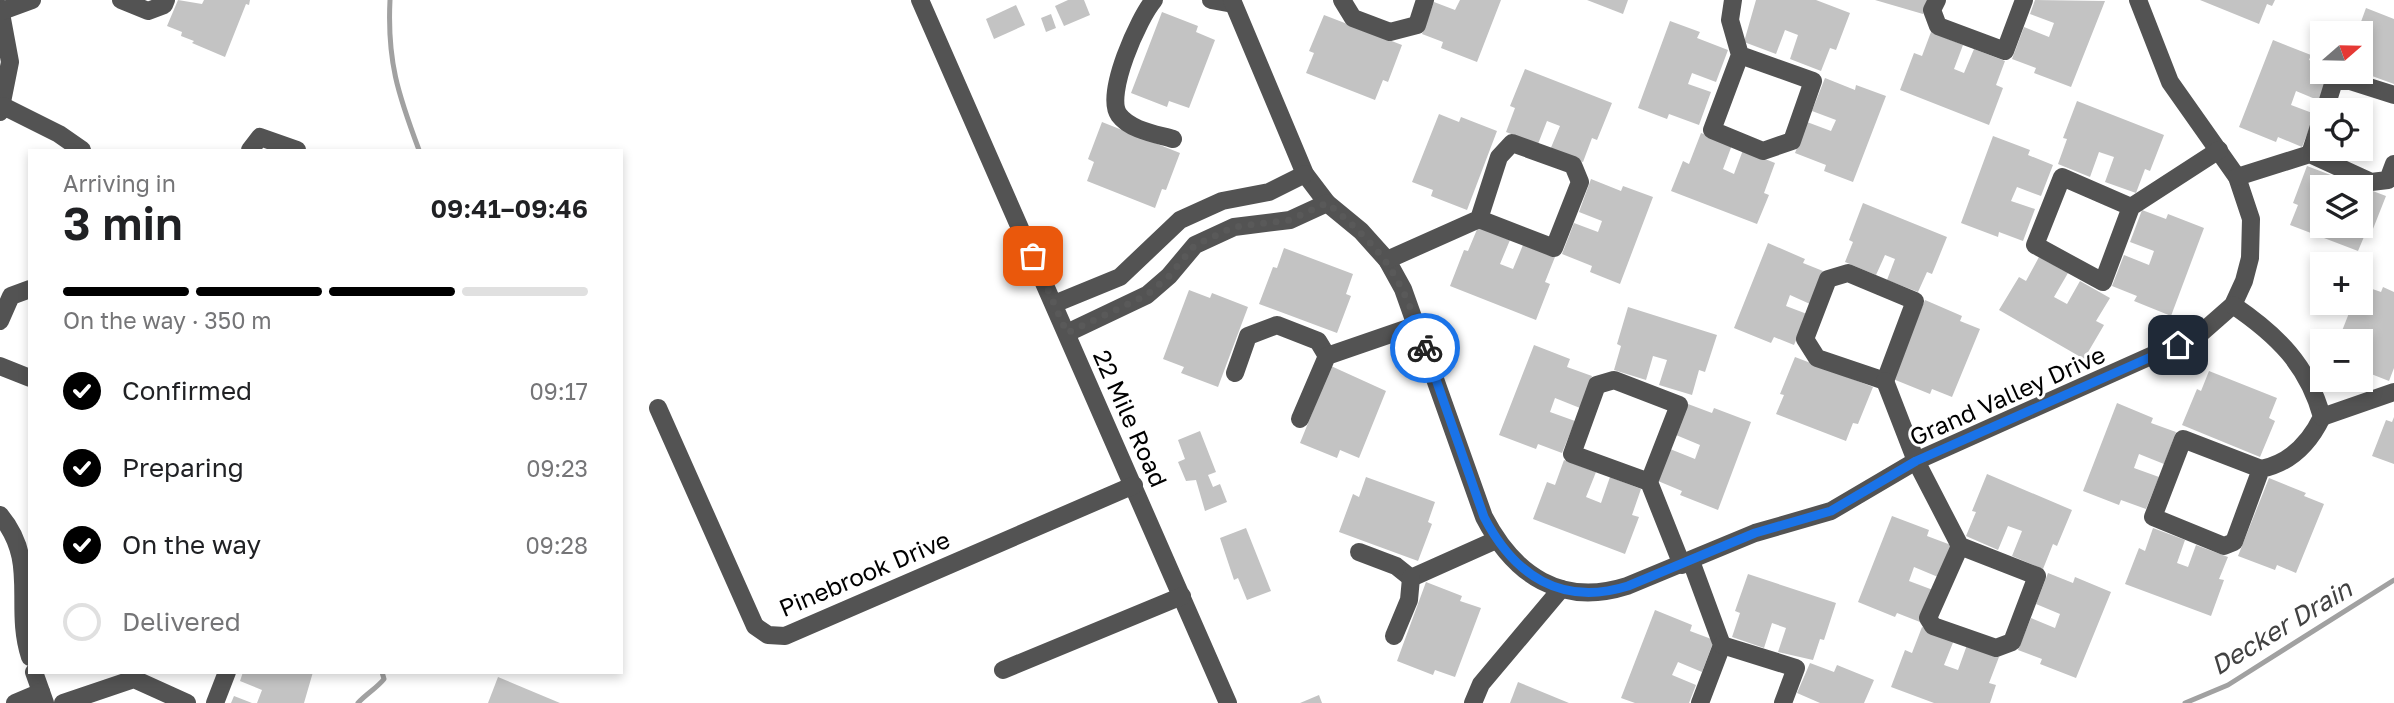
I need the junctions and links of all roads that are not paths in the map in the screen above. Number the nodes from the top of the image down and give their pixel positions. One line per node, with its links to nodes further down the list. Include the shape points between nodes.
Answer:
1 (32, 0): 14 (street)
2 (121, 0): 3 (street, via 148,11)
3 (166, 0)
4 (920, 0): 36 (street, 22 Mile Road)
5 (1154, 0): 19 (street, via 1126,59 1114,104 1126,122)
6 (1212, 0): 13 (street)
7 (1342, 0): 8 (street, via 1353,18 1390,32 1417,26)
8 (1425, 0)
9 (1733, 0): 15 (street, via 1730,20)
10 (1937, 0): 11 (street, via 1932,10 1938,26 2005,51)
11 (2024, 0)
12 (2138, 0): 23 (street, Grand Valley Drive, via 2169,82)
13 (1232, 2): 27 (street, Grand Valley Drive)
14 (1, 10): 18 (street, via 10,62)
15 (1740, 55): 15 (street, via 1813,81 1792,141 1763,150 1712,130)
16 (2394, 95): 17 (street, via 2350,81 2334,81)
17 (2329, 98)
18 (1, 109): 20 (street, via 59,134)
19 (1173, 139)
20 (81, 149)
21 (251, 149): 22 (street, via 260,137)
22 (294, 149)
23 (2219, 150): 28 (street, Grand Valley Drive); 30 (street)
24 (2310, 154): 28 (street)
25 (2326, 161): 26 (street, via 2371,181 2388,180)
26 (2394, 164)
27 (1306, 174): 29 (street, Grand Valley Drive); 31 (street, via 1269,192 1222,201)
28 (2237, 177): 37 (street, Grand Valley Drive, via 2246,198 2252,239 2244,281)
29 (1327, 203): 33 (street, via 1290,220 1234,227); 34 (street, Grand Valley Drive)
30 (2131, 207): 30 (street, via 2104,282 2035,245 2062,177)
31 (1180, 219): 33 (street); 36 (street, via 1120,276)
32 (1479, 219): 32 (street, via 1554,248 1580,182 1573,166 1512,143 1499,157); 34 (street)
33 (1195, 245): 40 (street, via 1147,295)
34 (1387, 260): 39 (street, Grand Valley Drive)
35 (28, 290): 38 (street, via 12,296)
36 (1054, 304): 40 (street, 22 Mile Road)
37 (2233, 305): 48 (street, via 2264,326 2294,356); 50 (street, Grand Valley Drive, via 2200,334)
38 (0, 321)
39 (1417, 325): 41 (street); 55 (street, Grand Valley Drive)
40 (1067, 333): 53 (street, 22 Mile Road)
41 (1327, 356): 43 (street, via 1318,341 1277,325 1248,336); 49 (street)
42 (0, 366): 44 (street)
43 (1235, 373)
44 (28, 377)
45 (1885, 382): 45 (street, via 1915,301 1848,273 1828,279 1805,339 1817,358); 50 (street)
46 (2394, 392): 48 (street)
47 (658, 408): 53 (street, Pinebrook Drive, via 755,626 768,635 785,636)
48 (2322, 417): 51 (street, via 2300,450)
49 (1300, 419)
50 (1916, 461): 56 (street); 58 (street, Grand Valley Drive, via 1831,511 1755,533)
51 (2261, 469): 51 (street, via 2183,439 2153,517 2224,546 2234,542)
52 (1649, 482): 52 (street, via 1679,405 1614,380 1597,385 1572,454); 58 (street)
53 (1135, 485): 61 (street, 22 Mile Road)
54 (0, 516): 63 (street, via 21,551)
55 (1496, 540): 59 (street); 60 (street, Grand Valley Drive, via 1522,570)
56 (1959, 547): 56 (street, via 2037,576 2012,642 1996,648 1933,626 1928,618)
57 (1359, 552): 59 (street, via 1396,566)
58 (1686, 563): 60 (street, Grand Valley Drive, via 1608,592); 64 (street)
59 (1411, 578): 62 (street, via 1409,600)
60 (1560, 589): 75 (street, via 1481,684)
61 (1182, 596): 65 (street); 74 (street, 22 Mile Road)
62 (1394, 635)
63 (28, 645)
64 (1722, 645): 76 (street); 77 (street, via 1796,668)
65 (1003, 670)
66 (35, 674): 69 (street)
67 (226, 674): 73 (street)
68 (136, 675): 71 (street); 72 (street)
69 (43, 698): 70 (street)
70 (15, 703)
71 (63, 703)
72 (187, 703)
73 (215, 703)
74 (1228, 703)
75 (1473, 703)
76 (1700, 703)
77 (1783, 703)

